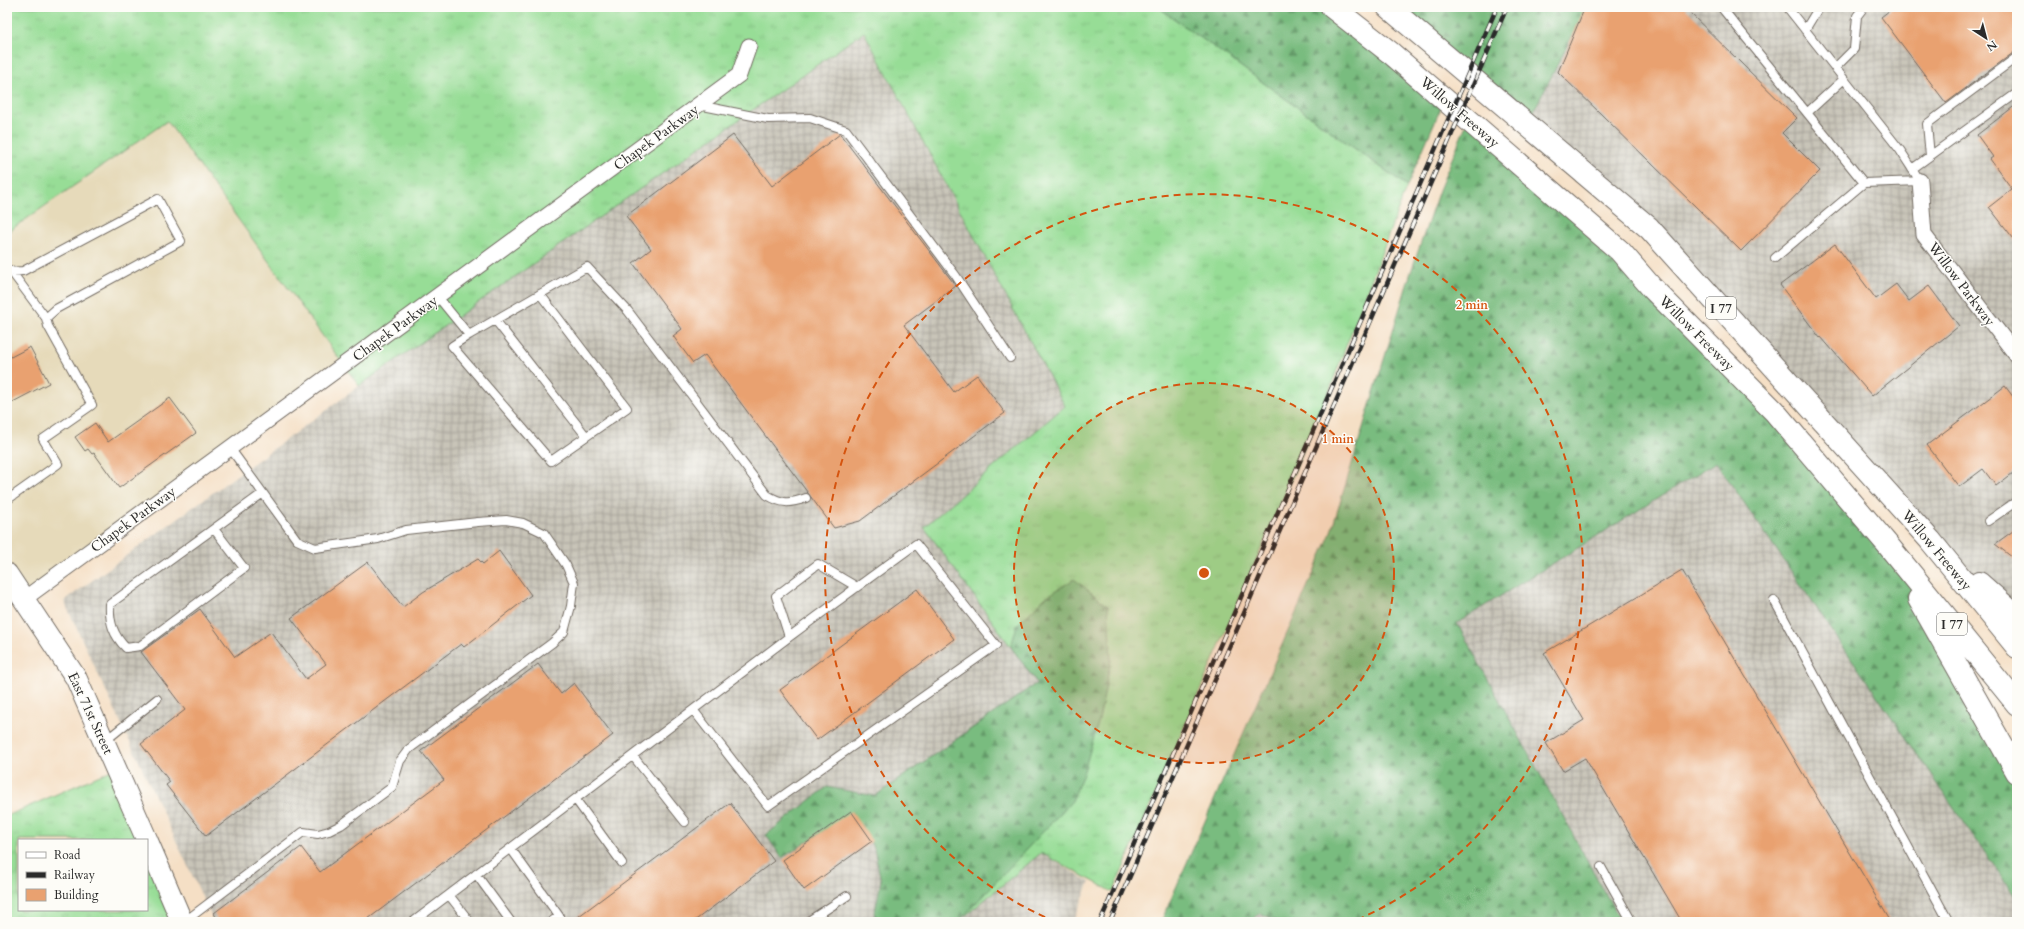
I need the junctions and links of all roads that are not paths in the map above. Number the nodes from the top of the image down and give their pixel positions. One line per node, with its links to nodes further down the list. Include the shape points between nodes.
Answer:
1 (1332, 7): 36 (highway, Willow Freeway / I 77, via 1392,54 1620,251 1652,288 1774,411)
2 (1388, 7): 35 (highway, Willow Freeway / I 77, via 1649,228)
3 (1721, 7): 14 (lane)
4 (1787, 7): 7 (lane)
5 (1819, 7): 7 (lane)
6 (1864, 7): 10 (lane, via 1857,16 1854,49)
7 (1805, 30): 10 (lane)
8 (749, 46): 13 (street, Chapek Parkway, via 740,75)
9 (2017, 57): 15 (lane, via 1927,124)
10 (1835, 68): 11 (lane)
11 (1844, 79): 14 (lane); 16 (lane, via 1900,150)
12 (2017, 93): 15 (lane)
13 (698, 105): 21 (street, Chapek Parkway); 26 (lane, via 768,119 810,118 846,130 956,276)
14 (1808, 112): 17 (lane)
15 (1930, 156): 16 (lane)
16 (1916, 175): 17 (lane); 25 (street, Willow Parkway, via 1924,235)
17 (1864, 183): 18 (lane)
18 (1775, 258)
19 (9, 271): 22 (lane); 22 (lane, via 23,271 158,199 181,241 56,309)
20 (540, 294): 23 (lane); 27 (lane, via 627,408); 30 (lane, via 587,267 628,311 767,495 779,502 794,502)
21 (438, 297): 24 (lane); 28 (street, Chapek Parkway)
22 (46, 318): 31 (lane, via 92,405 43,439 58,464)
23 (496, 321): 24 (lane); 27 (lane)
24 (469, 335): 27 (lane, via 452,346 551,461)
25 (2017, 356)
26 (1010, 358)
27 (586, 436)
28 (230, 448): 29 (lane); 39 (street, Chapek Parkway)
29 (263, 494): 34 (lane); 60 (lane, via 297,540 315,548 378,538 406,530 506,520 523,523 544,533 566,565 574,583 571,606 564,632 552,643 409,749 400,761 392,787 329,831 318,834 303,832)
30 (806, 498)
31 (7, 500)
32 (2017, 501): 33 (lane)
33 (1988, 521)
34 (214, 529): 34 (lane, via 110,604 109,619 112,628 126,648 140,646 244,568)
35 (1930, 540): 41 (highway); 43 (highway, Willow Freeway / I 77)
36 (1888, 544): 45 (highway, Willow Freeway / I 77); 49 (highway)
37 (7, 574): 39 (main road, East 71st Street)
38 (857, 587): 42 (lane); 42 (lane, via 818,564 776,596); 46 (lane, via 916,544 996,646 768,806)
39 (24, 599): 47 (main road, East 71st Street, via 76,678)
40 (1774, 600): 67 (lane)
41 (2017, 617)
42 (789, 637): 46 (lane)
43 (2017, 647)
44 (157, 699): 47 (lane)
45 (2017, 704)
46 (694, 711): 48 (lane)
47 (104, 742): 52 (main road, East 71st Street)
48 (633, 756): 50 (lane); 51 (lane)
49 (2017, 772)
50 (576, 800): 54 (lane); 55 (lane)
51 (685, 822)
52 (147, 839)
53 (148, 842): 60 (main road, East 71st Street)
54 (511, 849): 57 (lane); 64 (lane, via 559,916)
55 (622, 863)
56 (1601, 867): 66 (lane)
57 (476, 874): 58 (lane); 63 (lane)
58 (449, 894): 61 (lane); 62 (lane)
59 (846, 896): 65 (lane)
60 (183, 922)
61 (413, 922)
62 (470, 922)
63 (512, 922)
64 (551, 922)
65 (808, 922)
66 (1632, 922)
67 (1949, 922)

